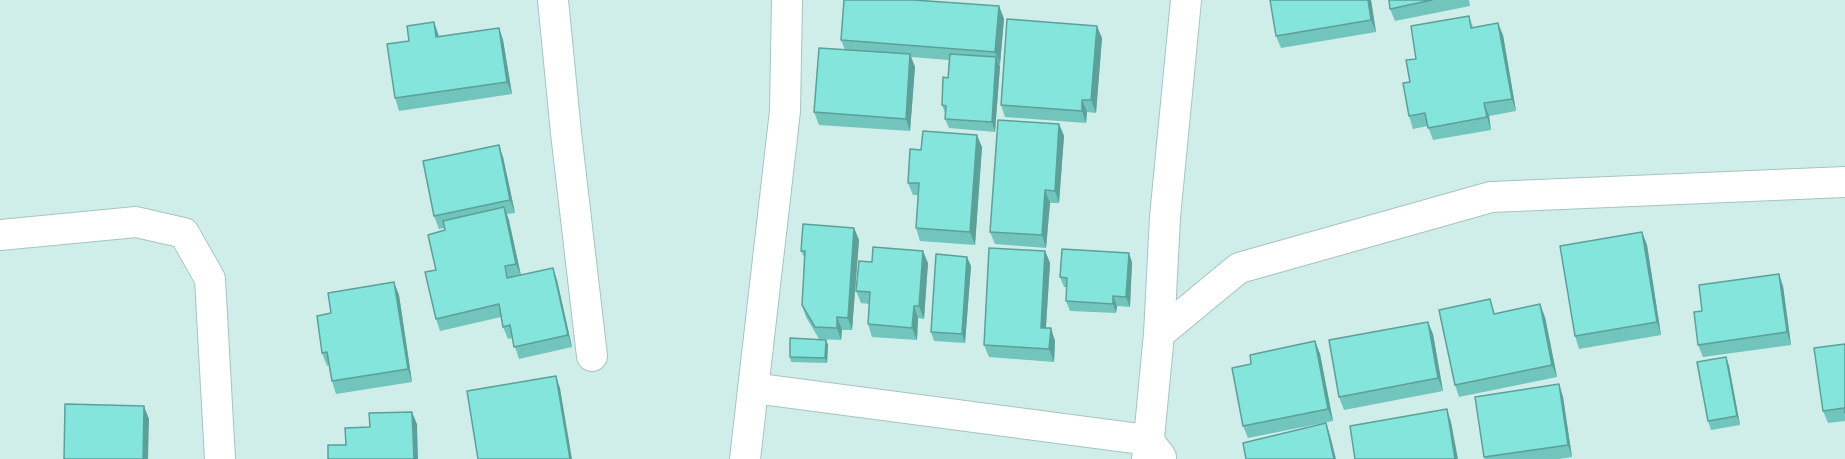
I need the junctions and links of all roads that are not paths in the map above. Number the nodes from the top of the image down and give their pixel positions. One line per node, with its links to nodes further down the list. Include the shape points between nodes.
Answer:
1 (553, 0): 7 (street)
2 (787, 0): 8 (street, via 785,111)
3 (1186, 0): 6 (street, via 1165,217)
4 (1845, 182): 6 (street, via 1491,197 1239,267)
5 (0, 235): 10 (street, via 136,222 184,233 210,279)
6 (1159, 334): 9 (street)
7 (592, 356)
8 (753, 388): 9 (street); 11 (street)
9 (1153, 453)
10 (219, 459)
11 (745, 459)

